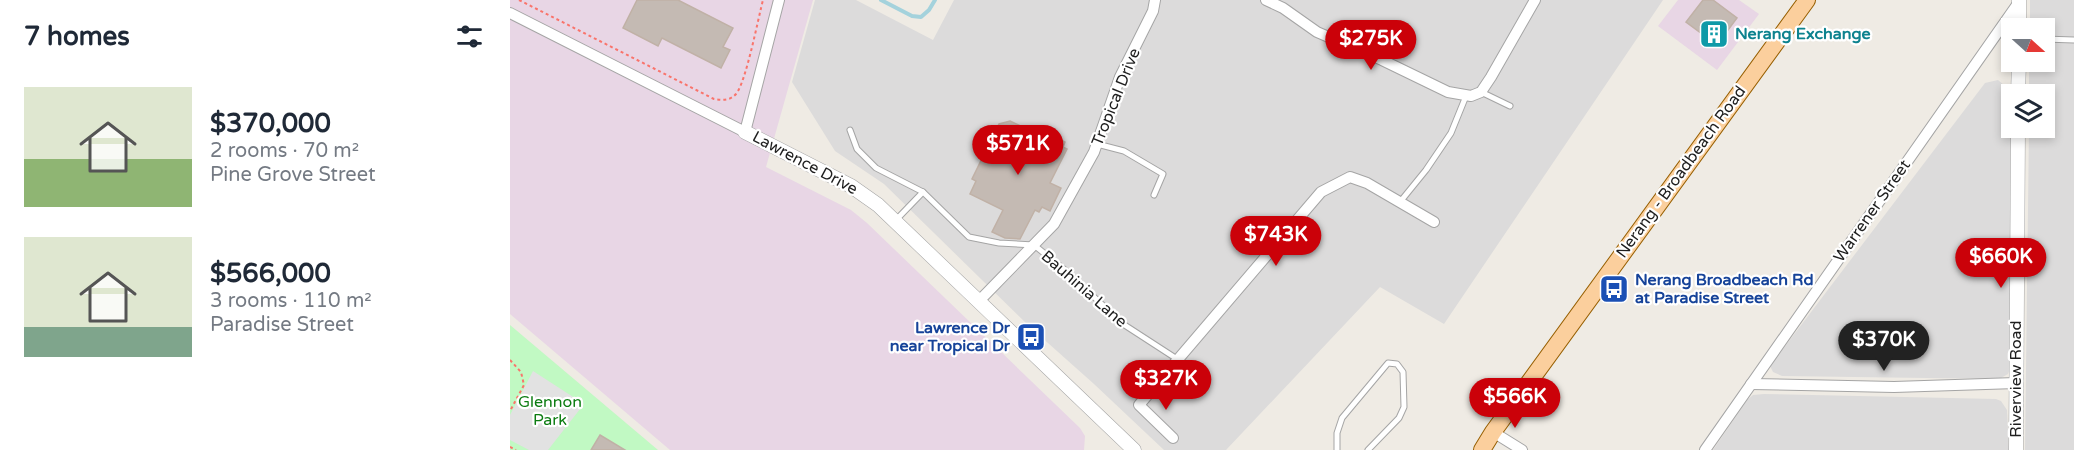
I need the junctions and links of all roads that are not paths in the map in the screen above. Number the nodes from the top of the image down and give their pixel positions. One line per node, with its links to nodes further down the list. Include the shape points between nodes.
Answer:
1 (779, 0): 15 (street)
2 (1155, 0): 17 (street, Tropical Drive, via 1120,77)
3 (1266, 0): 12 (street, via 1317,32 1448,92)
4 (1535, 0): 11 (street)
5 (1807, 0): 28 (main road, Nerang - Broadbeach Road)
6 (2019, 1): 8 (street); 27 (street, Warrener Street)
7 (510, 13): 15 (street, Lawrence Drive)
8 (2019, 18)
9 (2055, 39): 10 (lane)
10 (2074, 40)
11 (1481, 92): 12 (street); 13 (lane)
12 (1466, 96): 20 (lane, via 1451,133)
13 (1510, 106)
14 (850, 130): 18 (lane, Bauhinia Lane, via 857,149 876,168)
15 (745, 132): 21 (street, Lawrence Drive, via 850,186)
16 (2018, 138): 26 (street, Riverview Road)
17 (1097, 144): 19 (lane, via 1124,151 1163,174); 23 (street, Tropical Drive, via 1054,224)
18 (923, 192): 21 (lane); 23 (lane, Bauhinia Lane, via 969,237)
19 (1154, 195)
20 (1400, 202): 22 (street); 25 (street, via 1350,177 1321,192)
21 (895, 221): 24 (street, Lawrence Drive)
22 (1434, 222)
23 (1034, 245): 24 (street, Tropical Drive); 25 (lane, Bauhinia Lane, via 1123,324)
24 (979, 301): 30 (street, Lawrence Drive)
25 (1177, 359): 29 (street, via 1139,405)
26 (2016, 383): 27 (street, via 1894,387); 37 (street, Riverview Road)
27 (1751, 384): 36 (street, Warrener Street)
28 (1493, 432): 33 (main road, Nerang - Broadbeach Road); 34 (main road, Nerang - Broadbeach Road); 35 (street)
29 (1173, 438)
30 (1124, 447)
31 (1337, 450): 32 (lane, via 1336,433 1342,418 1388,363 1397,364 1403,372 1404,407 1399,418)
32 (1368, 450)
33 (1476, 450)
34 (1482, 450)
35 (1522, 450)
36 (1705, 450)
37 (2016, 450)

